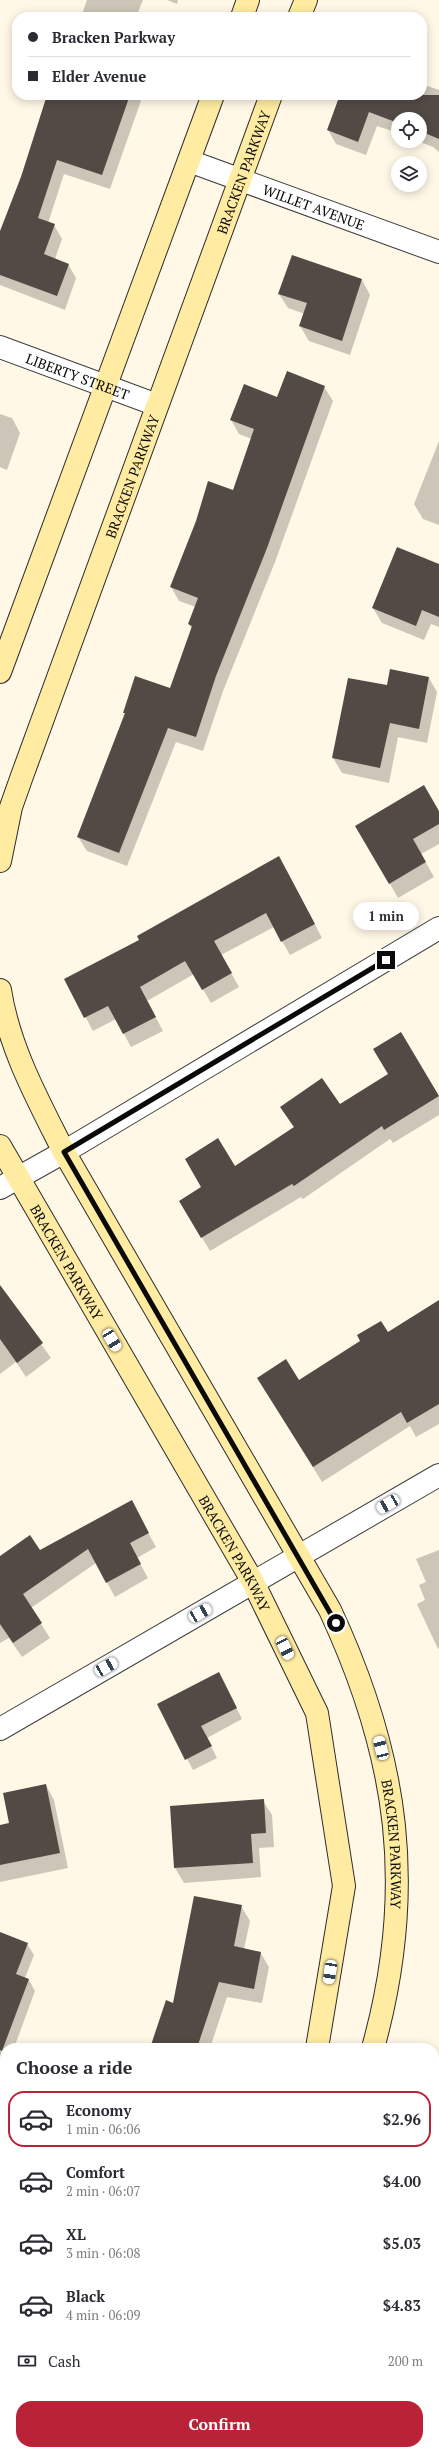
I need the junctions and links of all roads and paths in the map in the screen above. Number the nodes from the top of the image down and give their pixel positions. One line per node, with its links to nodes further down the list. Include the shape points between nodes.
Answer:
1 (248, 0): 3 (street)
2 (306, 0): 4 (street)
3 (244, 12)
4 (302, 12)
5 (211, 100): 7 (street)
6 (269, 100): 8 (street, BRACKEN PARKWAY)
7 (188, 161): 8 (street, WILLET AVENUE); 11 (street)
8 (239, 179): 9 (street, WILLET AVENUE); 12 (street, BRACKEN PARKWAY)
9 (439, 252)
10 (0, 347): 11 (street, LIBERTY STREET)
11 (105, 386): 12 (street, LIBERTY STREET); 13 (street)
12 (157, 405): 14 (street, BRACKEN PARKWAY, via 11,807)
13 (0, 672)
14 (0, 861)
15 (439, 928): 18 (street)
16 (0, 990): 18 (street, BRACKEN PARKWAY, via 4,1014 16,1052 30,1086)
17 (0, 1146): 19 (street, BRACKEN PARKWAY)
18 (64, 1152): 19 (street); 21 (street, BRACKEN PARKWAY)
19 (9, 1183): 22 (street, BRACKEN PARKWAY)
20 (439, 1475): 21 (street)
21 (299, 1556): 22 (street); 25 (street, BRACKEN PARKWAY, via 330,1610 348,1649 376,1726 390,1791 394,1818 397,1886 394,1937 385,2005)
22 (253, 1582): 23 (street); 24 (street, BRACKEN PARKWAY, via 317,1713 344,1886)
23 (0, 1729)
24 (317, 2043)
25 (374, 2043)

